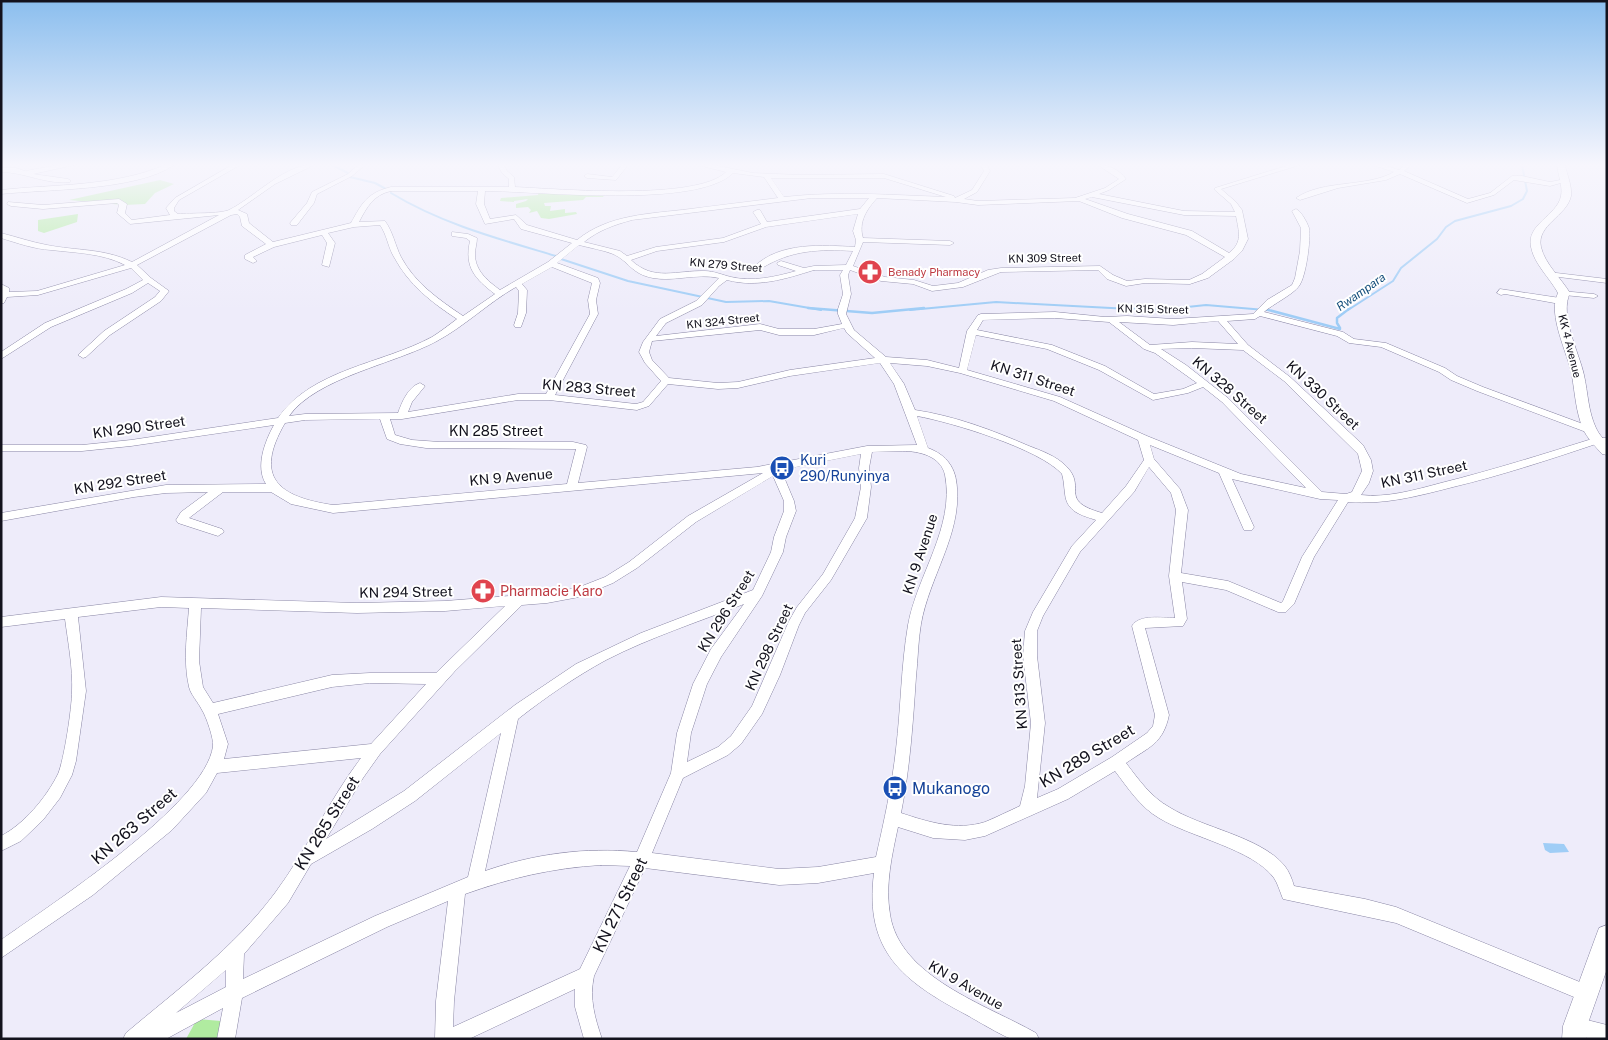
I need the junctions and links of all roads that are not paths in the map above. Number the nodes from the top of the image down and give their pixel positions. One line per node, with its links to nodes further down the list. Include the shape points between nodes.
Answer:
1 (122, 214): 18 (street, via 130,222)
2 (173, 214): 18 (street)
3 (204, 214): 18 (street)
4 (227, 214): 34 (street)
5 (243, 214): 28 (street, via 245,224)
6 (302, 214): 19 (street)
7 (360, 214): 20 (street)
8 (484, 214): 25 (street, KN 279 Street, via 488,222 516,217 527,229)
9 (674, 214): 25 (street, via 618,221 598,229)
10 (758, 214): 21 (street)
11 (844, 214): 21 (street)
12 (861, 214): 27 (street, via 857,231)
13 (1118, 214): 29 (street, via 1189,232)
14 (1182, 214): 15 (street)
15 (1239, 214): 29 (street, via 1244,239)
16 (1297, 214): 49 (street, KN 315 Street, via 1305,228 1299,278 1295,286)
17 (1555, 214): 39 (main road, KK 4 Avenue, via 1535,238 1540,256)
18 (177, 216)
19 (294, 223)
20 (354, 225): 22 (street); 50 (street, via 384,224 398,259 415,283 428,297)
21 (765, 225): 30 (street, via 724,240 656,249)
22 (324, 233): 28 (street); 35 (street, via 331,243)
23 (455, 234): 45 (street, via 474,240 470,253 475,269 484,282)
24 (1, 235): 34 (street, via 49,248 88,251)
25 (578, 243): 30 (street, KN 279 Street); 33 (street)
26 (950, 243): 27 (street)
27 (859, 244): 36 (street, via 802,248 770,258); 37 (street)
28 (271, 245): 31 (street, via 248,257)
29 (1231, 256): 37 (street, KN 309 Street, via 1205,276 1190,282 1121,283 1100,268 1001,270 960,285 932,289)
30 (626, 259): 40 (street, KN 279 Street, via 644,274 699,273)
31 (253, 261)
32 (781, 263): 38 (street)
33 (551, 264): 43 (street); 66 (street, via 596,283 592,300 594,314)
34 (132, 265): 41 (street); 44 (street, via 38,293)
35 (326, 266)
36 (759, 266)
37 (848, 267): 38 (street, KN 279 Street); 54 (street, via 844,275 847,294 842,314)
38 (802, 270): 40 (street, KN 279 Street, via 773,280)
39 (1551, 274): 42 (street); 48 (main road, KK 4 Avenue)
40 (726, 278): 56 (street, via 699,303 663,321)
41 (148, 280): 59 (street, via 165,291 163,295 115,327); 60 (street, via 48,325)
42 (1607, 281)
43 (516, 283): 45 (street); 53 (street, via 523,290)
44 (3, 294)
45 (500, 294): 50 (street)
46 (1501, 294): 48 (street, via 1505,291)
47 (1594, 296): 48 (street)
48 (1562, 297): 71 (main road, KK 4 Avenue, via 1567,342 1578,374)
49 (1259, 313): 51 (street, KN 315 Street, via 1250,317); 71 (street, via 1340,334 1352,341 1383,345 1480,389)
50 (462, 319): 70 (street, via 423,345 322,385 306,394)
51 (1220, 319): 52 (street, KN 315 Street, via 1183,322); 58 (street, KN 330 Street)
52 (1112, 320): 55 (street, KN 315 Street, via 1055,315 981,317); 57 (street, KN 328 Street)
53 (518, 325)
54 (848, 325): 56 (street, KN 324 Street, via 814,332 778,332 760,327); 61 (street, via 850,331)
55 (971, 330): 62 (street, via 967,360); 64 (street, via 1048,347 1102,368 1153,397)
56 (649, 339): 63 (street, via 644,352)
57 (1147, 347): 58 (street); 64 (street, KN 328 Street, via 1183,367)
58 (1245, 347): 85 (street, KN 330 Street, via 1287,379 1366,457 1368,468 1363,484 1356,495)
59 (83, 354)
60 (1, 356)
61 (883, 360): 62 (street, KN 311 Street, via 927,363); 63 (street, via 814,369 738,385); 67 (street)
62 (962, 371): 72 (street, KN 311 Street, via 1057,398)
63 (666, 381): 66 (street, KN 283 Street, via 646,404 637,407)
64 (1203, 384): 84 (street, KN 328 Street, via 1239,413)
65 (420, 386): 69 (street, via 407,401)
66 (549, 397): 69 (street, KN 283 Street, via 518,397)
67 (912, 412): 76 (street); 87 (street, via 973,425 1033,451 1061,467 1070,480 1070,500 1078,509)
68 (384, 416): 69 (street, KN 283 Street); 70 (street, KN 283 Street, via 305,417); 81 (street, KN 285 Street, via 391,437 408,442 471,446 582,446)
69 (402, 416)
70 (280, 421): 74 (street, KN 290 Street, via 82,448); 82 (street, via 266,468)
71 (1590, 430): 73 (main road, KK 4 Avenue)
72 (1143, 438): 78 (street); 80 (street, KN 311 Street)
73 (1603, 441): 77 (main road, KK 4 Avenue); 85 (street, KN 311 Street, via 1409,495 1369,500)
74 (1, 448)
75 (867, 449): 76 (street, KN 9 Avenue, via 899,447); 79 (street, KN 9 Avenue); 102 (street, KN 298 Street, via 861,518 827,577 793,624 756,714 741,735 723,750)
76 (924, 450): 104 (street, KN 9 Avenue, via 946,464 952,490 948,523 917,613 912,641)
77 (1607, 451)
78 (1149, 460): 87 (street, KN 313 Street, via 1130,489); 90 (street, KN 289 Street, via 1176,492 1182,510)
79 (777, 469): 81 (street, KN 9 Avenue); 91 (street, KN 296 Street, via 790,511 777,552); 92 (street, KN 294 Street, via 692,519 609,580 579,592)
80 (1223, 470): 84 (street, KN 311 Street, via 1260,483); 88 (street)
81 (572, 487): 82 (street, KN 9 Avenue, via 333,509 306,505)
82 (275, 488): 83 (street, KN 292 Street)
83 (220, 489): 86 (street, KN 292 Street, via 181,488 134,493); 89 (street, via 182,520)
84 (1320, 495): 85 (street, KN 311 Street)
85 (1345, 498): 90 (street, via 1308,557 1288,604 1282,608 1228,586)
86 (1, 517)
87 (1103, 518): 103 (street, KN 313 Street, via 1059,575 1030,631 1038,723)
88 (1248, 527)
89 (218, 532)
90 (1175, 576): 100 (street, KN 289 Street, via 1179,623 1144,623 1138,626 1162,715 1161,723 1152,737)
91 (758, 592): 98 (street, via 651,634 581,668); 102 (street, KN 296 Street, via 700,684 684,733)
92 (518, 601): 93 (street, KN 294 Street, via 357,608); 96 (street, KN 265 Street)
93 (195, 604): 94 (street, KN 294 Street, via 135,604); 97 (street, KN 263 Street, via 192,661 196,688)
94 (71, 613): 95 (street, KN 294 Street); 105 (street, via 79,691 65,775 56,793 38,815 16,836)
95 (1, 622)
96 (439, 679): 97 (street, via 332,681); 99 (street, KN 265 Street)
97 (210, 710): 101 (street, KN 263 Street, via 221,744)
98 (511, 718): 106 (street, via 422,787); 109 (street)
99 (375, 750): 101 (street); 106 (street, KN 265 Street)
100 (1117, 762): 103 (street, KN 289 Street, via 1063,794); 116 (street, via 1141,794 1161,812 1268,862 1279,870 1289,893 1396,915)
101 (213, 767): 112 (street, KN 263 Street, via 202,788 167,825 87,889)
102 (678, 773): 107 (street, KN 271 Street)
103 (1027, 810): 104 (street, KN 289 Street, via 985,829 964,833 933,831)
104 (894, 818): 108 (street, KN 9 Avenue)
105 (1, 844)
106 (305, 860): 113 (street, KN 265 Street, via 282,897)
107 (641, 860): 108 (street, via 780,877 820,875); 109 (street, via 600,857 559,861 519,868); 114 (street, KN 271 Street)
108 (883, 864): 124 (street, KN 9 Avenue, via 881,909 884,928 900,958 918,975 946,993)
109 (474, 884): 110 (street)
110 (457, 890): 115 (street, via 376,924); 122 (street, via 445,1001)
111 (1607, 936): 116 (main road)
112 (1, 950)
113 (236, 951): 115 (street); 119 (street, KN 265 Street)
114 (586, 975): 122 (street); 123 (street, KN 271 Street, via 582,1003)
115 (234, 993): 120 (street); 121 (street)
116 (1586, 993): 117 (main road)
117 (1574, 1032): 118 (street)
118 (1607, 1034)
119 (132, 1039)
120 (149, 1039)
121 (226, 1039)
122 (446, 1039)
123 (593, 1039)
124 (1030, 1039)

